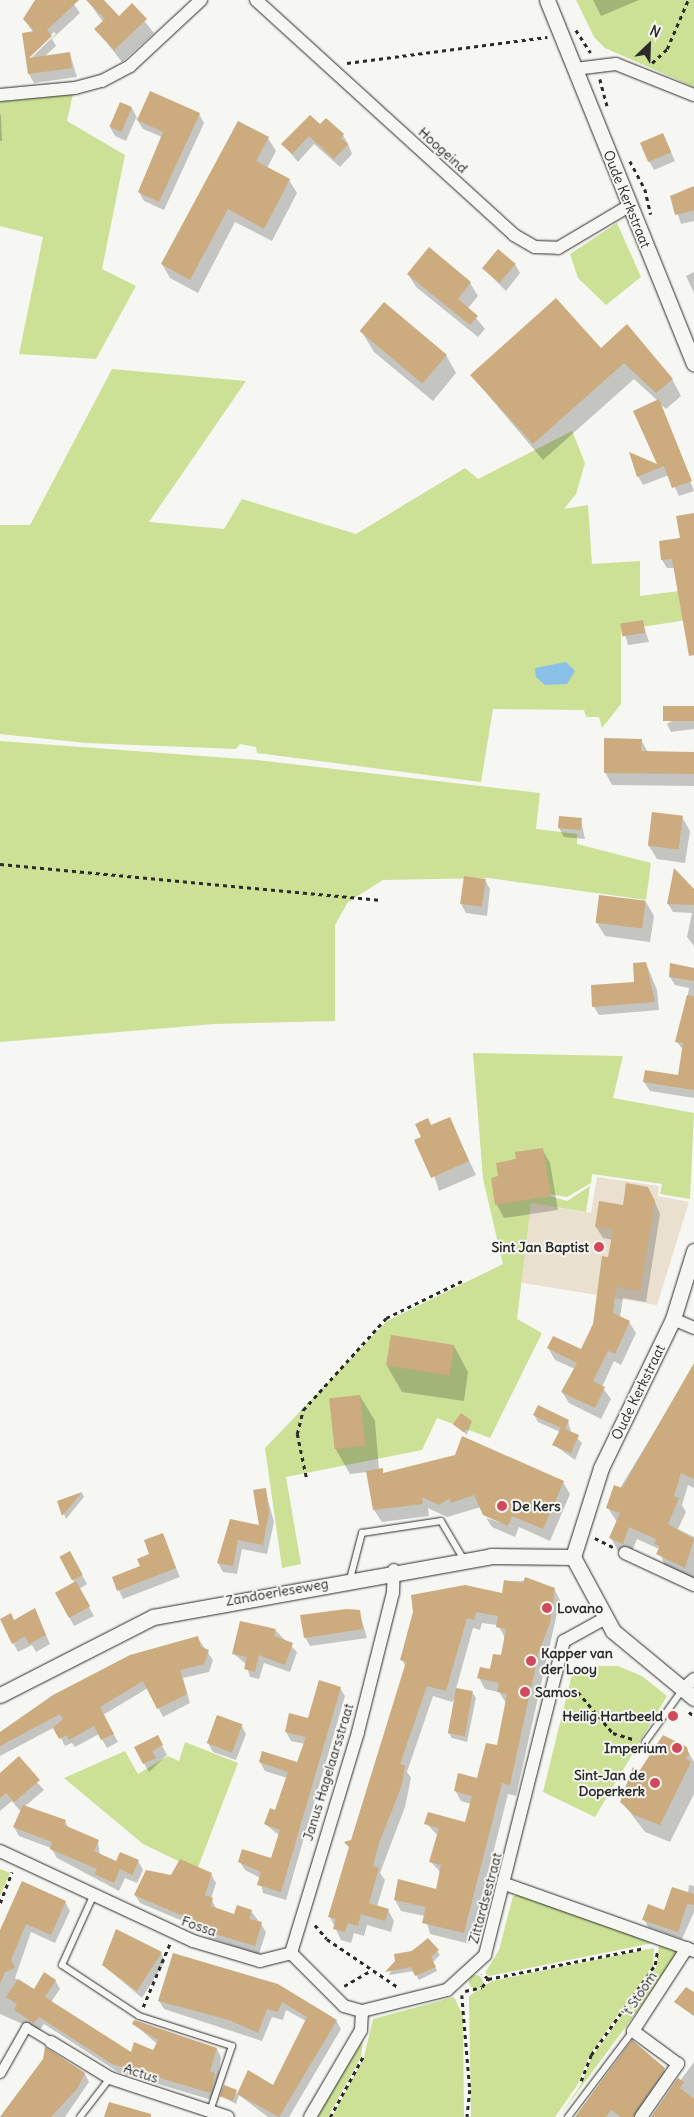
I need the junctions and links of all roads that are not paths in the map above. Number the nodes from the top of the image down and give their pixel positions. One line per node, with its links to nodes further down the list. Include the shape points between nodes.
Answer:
1 (201, 0): 5 (street, via 130,66 102,81)
2 (256, 0): 7 (street, Hoogeind, via 514,235 534,247 558,248)
3 (547, 0): 4 (street, Oude Kerkstraat)
4 (575, 69): 6 (street, via 616,64); 7 (street, Oude Kerkstraat)
5 (0, 95)
6 (694, 95)
7 (629, 206): 8 (street, Oude Kerkstraat)
8 (694, 363)
9 (694, 1251): 10 (street, Oude Kerkstraat)
10 (673, 1319): 11 (street); 13 (street, Oude Kerkstraat, via 601,1468)
11 (694, 1328)
12 (625, 1553): 17 (street)
13 (573, 1557): 14 (street, Zandoerleseweg); 18 (street)
14 (464, 1560): 15 (street, Zandoerleseweg); 16 (lane, via 441,1521 362,1533)
15 (394, 1570): 16 (street, Zandoerleseweg); 26 (street, Janus Hagelaarsstraat, via 393,1593 358,1732)
16 (350, 1579): 20 (street, Zandoerleseweg, via 153,1617)
17 (694, 1585)
18 (604, 1619): 19 (street, via 625,1644); 23 (street, Zittardsestraat, via 564,1641)
19 (690, 1689): 21 (lane)
20 (0, 1695)
21 (645, 1742)
22 (0, 1851): 24 (street, Fossa)
23 (505, 1884): 25 (street, 't Stoom); 27 (street, Zittardsestraat, via 491,1941 476,1968 448,1990)
24 (94, 1893): 26 (street, Fossa, via 174,1934 260,1961); 32 (lane, via 62,1965 139,2016 232,2046)
25 (690, 1949): 28 (street, 't Stoom)
26 (290, 1953): 27 (street, via 344,2006)
27 (362, 2011): 35 (street, via 361,2030)
28 (633, 2031): 36 (lane); 37 (street, 't Stoom, via 678,2064)
29 (51, 2042): 30 (street, via 26,2027); 31 (street, Actus)
30 (0, 2073)
31 (110, 2078): 32 (street, Actus); 33 (lane)
32 (210, 2111): 34 (street, Actus)
33 (80, 2117)
34 (228, 2117)
35 (310, 2117)
36 (568, 2117)
37 (641, 2117)

